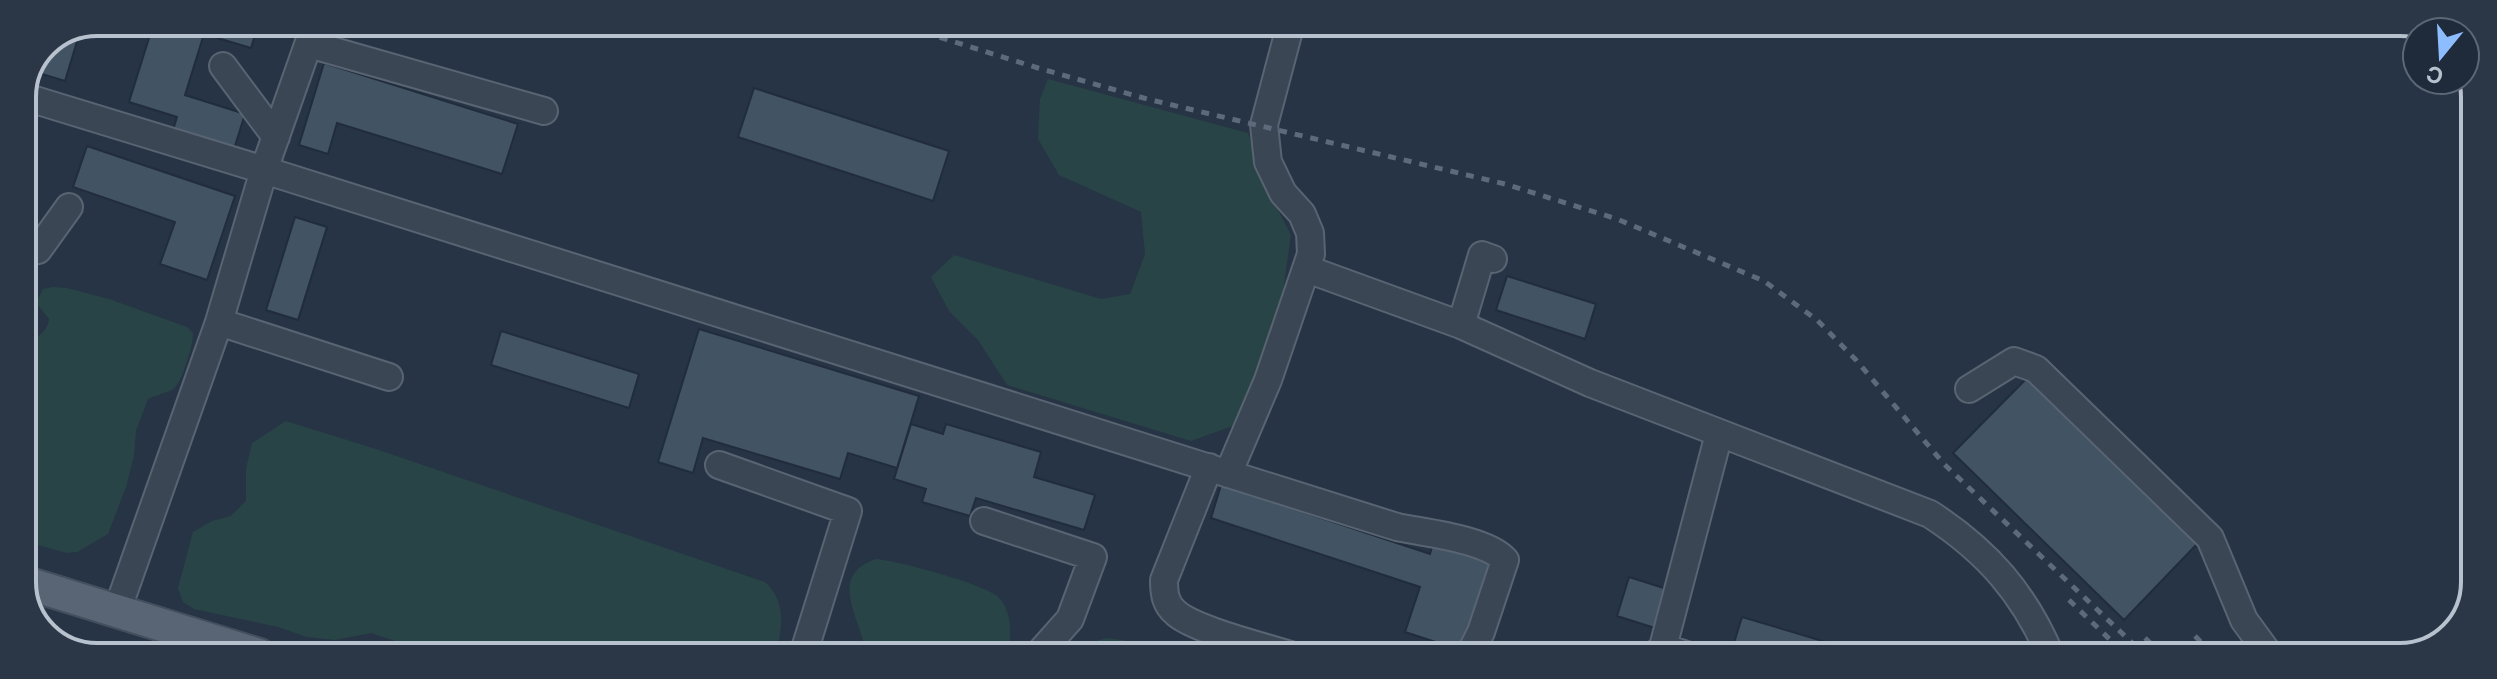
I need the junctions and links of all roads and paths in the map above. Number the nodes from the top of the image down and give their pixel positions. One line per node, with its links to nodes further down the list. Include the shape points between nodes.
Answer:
1 (305, 36): 7 (lane)
2 (325, 36): 6 (lane)
3 (1288, 36): 12 (lane, via 1264,125 1268,162 1310,233)
4 (223, 66): 7 (lane)
5 (36, 100): 8 (lane)
6 (544, 111)
7 (276, 137): 8 (lane)
8 (264, 170): 13 (lane); 19 (lane)
9 (69, 207): 10 (lane)
10 (36, 250)
11 (1493, 259): 14 (lane, via 1482,255)
12 (1307, 269): 14 (lane); 19 (lane, via 1268,380)
13 (219, 322): 15 (lane); 22 (lane)
14 (1461, 325): 17 (lane)
15 (389, 377)
16 (1969, 389): 30 (lane, via 2014,361 2036,369 2210,538 2244,620)
17 (1719, 434): 28 (lane); 29 (lane, via 1919,509 1966,537 1997,568 2038,624)
18 (719, 465): 24 (lane, via 848,511)
19 (1218, 471): 26 (lane, via 1164,580 1164,597 1175,613 1193,624); 27 (lane, via 1500,553 1504,570)
20 (984, 521): 25 (lane, via 1093,557 1070,619)
21 (36, 586): 22 (main road)
22 (117, 611): 23 (main road)
23 (220, 643)
24 (807, 643)
25 (1049, 643)
26 (1252, 643)
27 (1476, 643)
28 (1661, 643)
29 (2045, 643)
30 (2261, 643)

